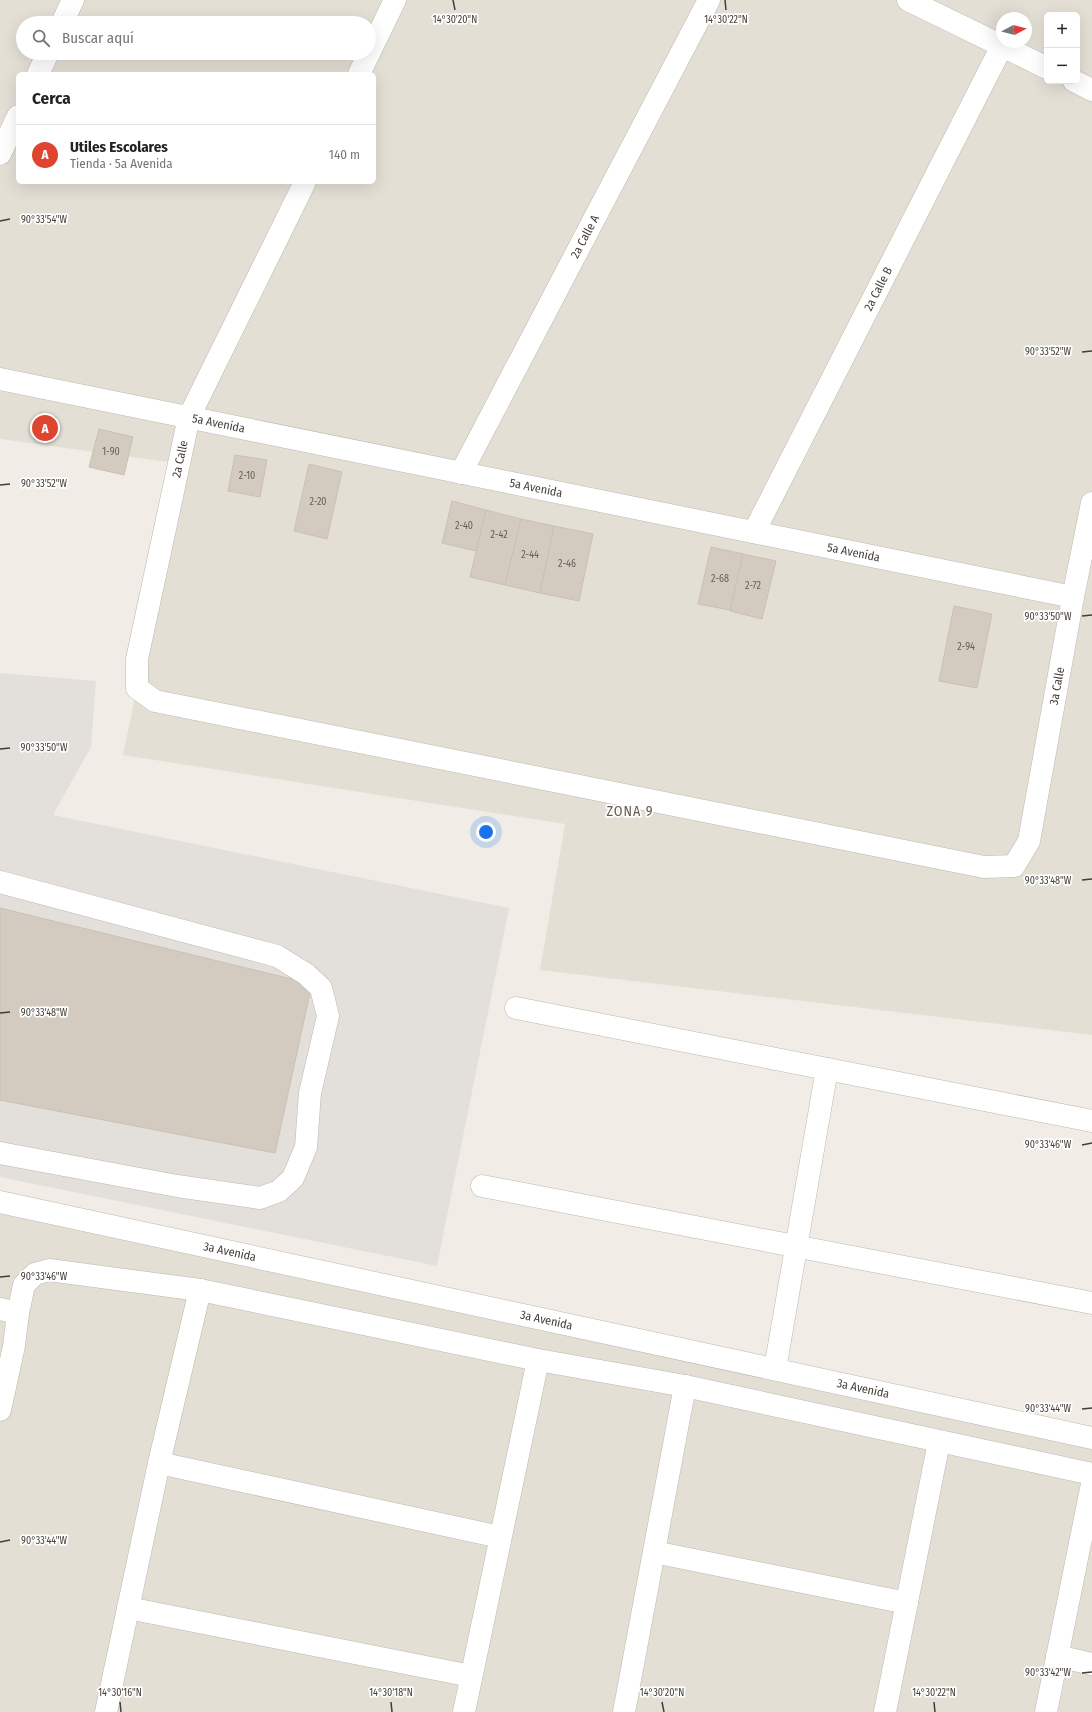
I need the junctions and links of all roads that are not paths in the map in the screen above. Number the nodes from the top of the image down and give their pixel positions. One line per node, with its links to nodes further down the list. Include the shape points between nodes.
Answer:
1 (73, 0): 5 (street)
2 (395, 0): 6 (street)
3 (709, 0): 22 (street, 2a Calle A)
4 (908, 0): 7 (street)
5 (65, 16)
6 (376, 39)
7 (996, 43)
8 (1001, 48): 24 (street, 2a Calle B)
9 (1006, 48): 12 (street)
10 (45, 60): 13 (street)
11 (366, 60): 14 (street)
12 (1044, 67)
13 (39, 72)
14 (360, 72)
15 (1080, 84): 16 (street)
16 (1092, 90)
17 (16, 120): 18 (street)
18 (0, 154)
19 (304, 184): 21 (street, 2a Calle)
20 (0, 379): 21 (street, 5a Avenida)
21 (189, 417): 22 (street, 5a Avenida); 26 (street, 2a Calle, via 137,659 137,688 155,701 984,867)
22 (461, 473): 24 (street, 5a Avenida)
23 (1092, 503): 25 (street, 3a Calle)
24 (754, 532): 25 (street, 5a Avenida)
25 (1073, 597): 26 (street, 3a Calle, via 1029,841)
26 (1014, 866)
27 (0, 882): 31 (street, via 277,956 306,974 321,988 328,1016 310,1093 306,1148 293,1178 279,1191 260,1198 178,1186)
28 (516, 1008): 29 (street)
29 (827, 1069): 30 (street); 34 (street)
30 (1092, 1121)
31 (0, 1153)
32 (482, 1186): 34 (street)
33 (0, 1202): 40 (street, 3a Avenida)
34 (797, 1247): 36 (street); 40 (street)
35 (200, 1290): 37 (street, via 49,1270 35,1274 24,1285); 39 (street); 45 (street)
36 (1092, 1303)
37 (9, 1311): 38 (street)
38 (7, 1345): 42 (street)
39 (538, 1360): 41 (street); 48 (street)
40 (775, 1369): 43 (street, 3a Avenida)
41 (685, 1386): 44 (street); 49 (street)
42 (0, 1410)
43 (1092, 1438)
44 (939, 1442): 46 (street); 50 (street)
45 (159, 1463): 48 (street); 51 (street)
46 (1092, 1474)
47 (1092, 1484): 52 (street)
48 (500, 1537): 54 (street)
49 (654, 1552): 50 (street); 57 (street)
50 (907, 1603): 58 (street)
51 (128, 1608): 54 (street); 55 (street)
52 (1057, 1656): 53 (street); 59 (street)
53 (1092, 1664)
54 (470, 1676): 56 (street)
55 (106, 1712)
56 (464, 1712)
57 (624, 1712)
58 (885, 1712)
59 (1046, 1712)

